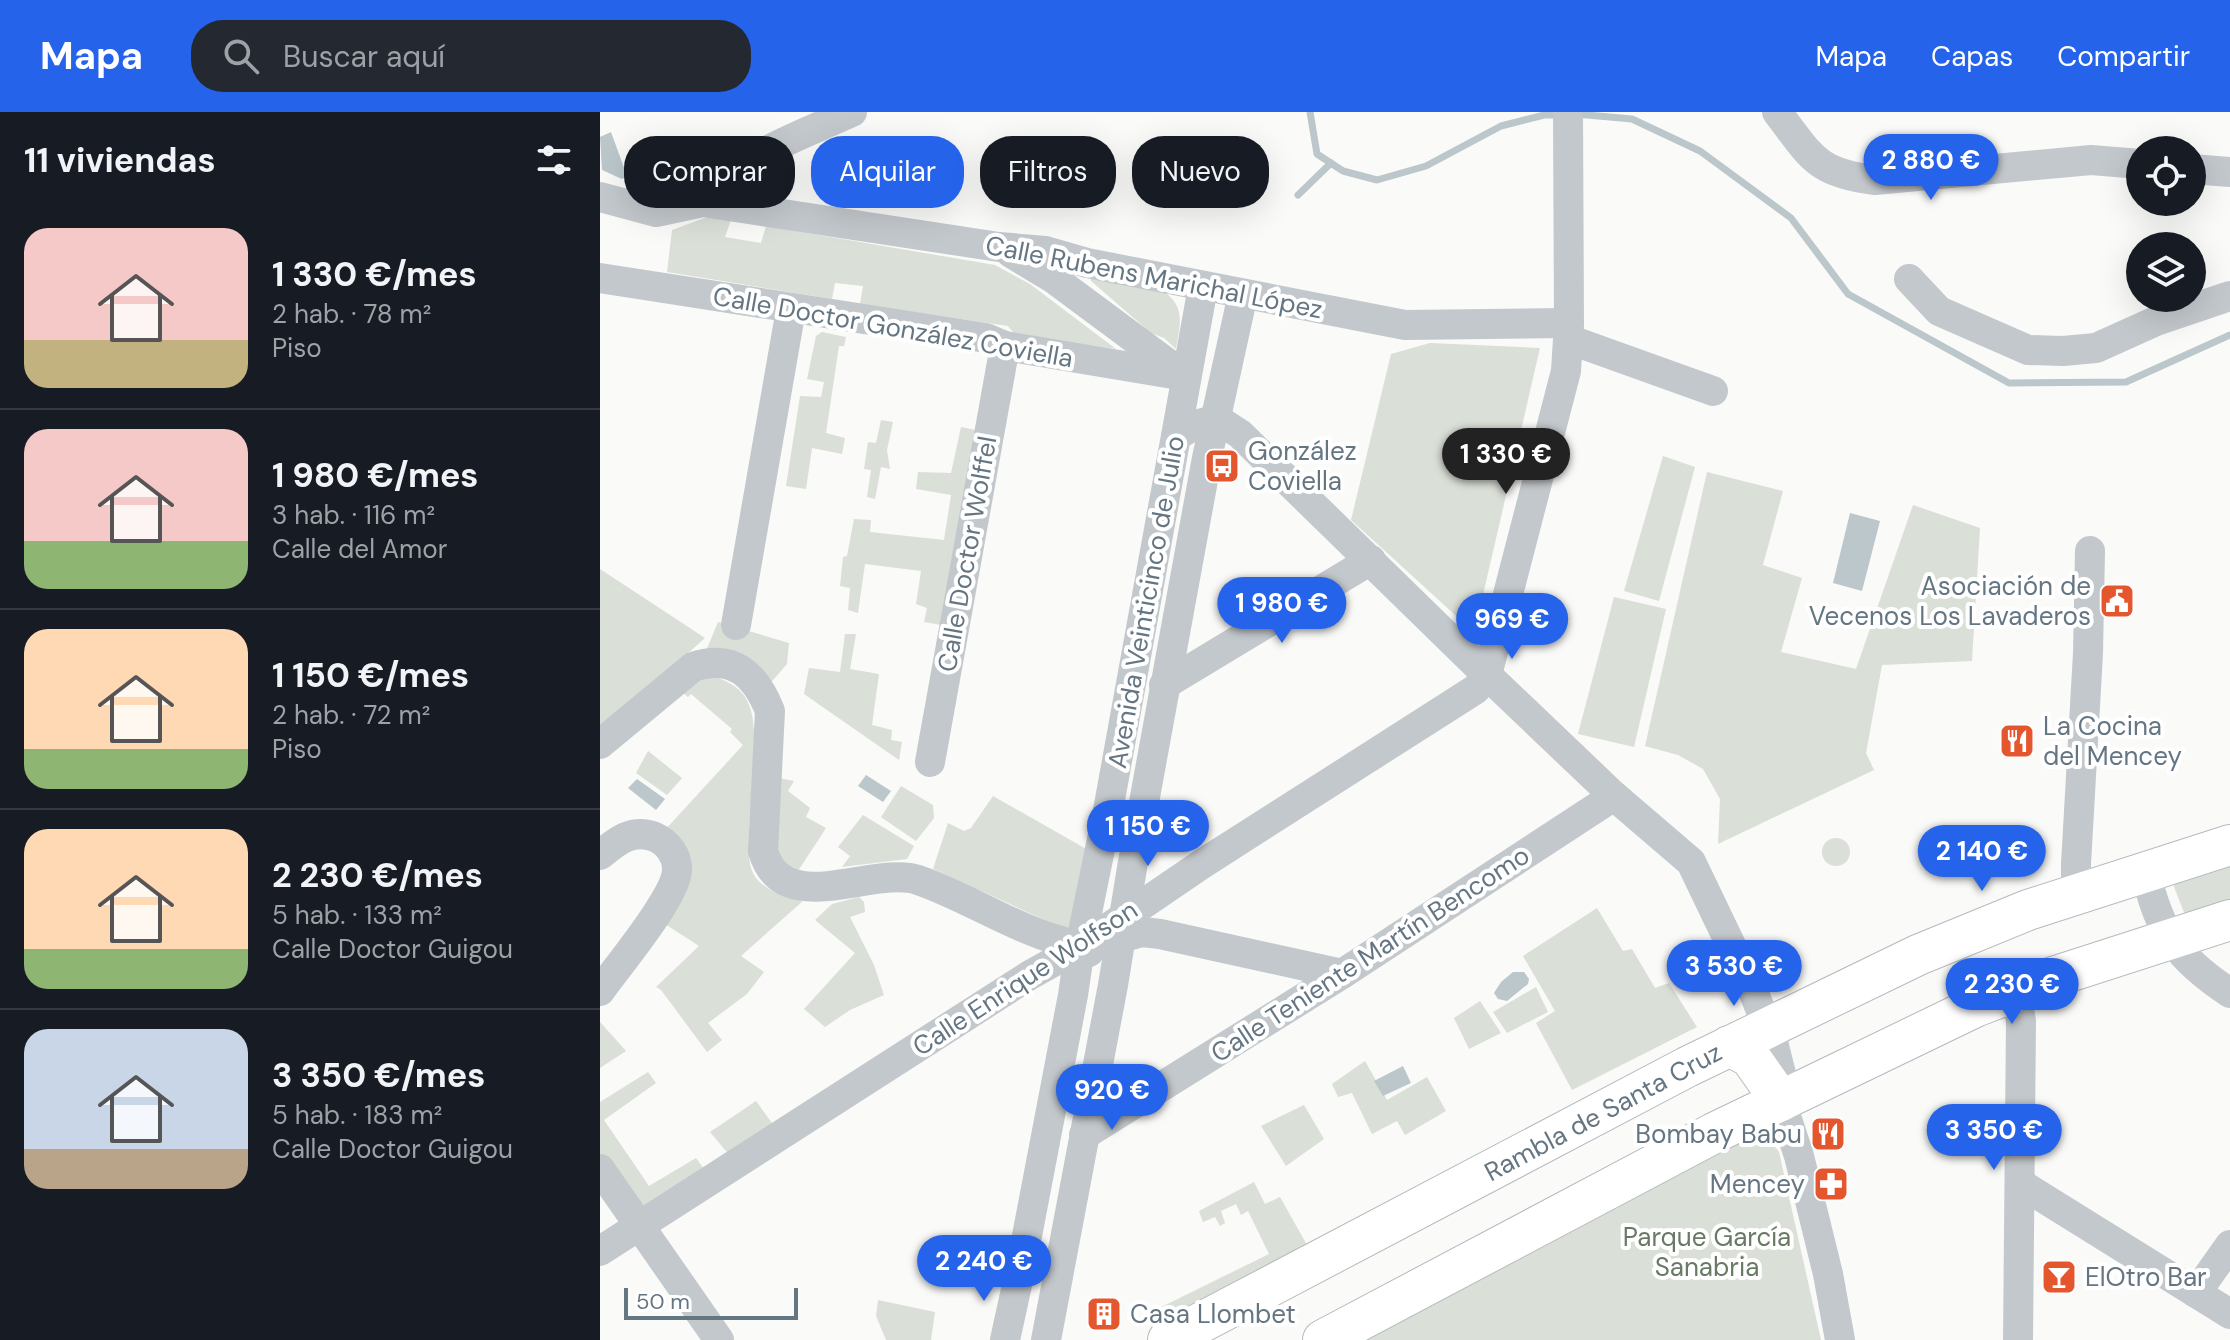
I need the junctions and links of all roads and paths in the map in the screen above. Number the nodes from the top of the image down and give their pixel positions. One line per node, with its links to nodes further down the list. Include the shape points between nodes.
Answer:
1 (852, 112): 4 (street)
2 (1568, 112): 22 (street)
3 (1777, 112): 5 (street, via 1816,163 1847,177 1875,180 2091,160)
4 (795, 139)
5 (2126, 163)
6 (2206, 170): 7 (street)
7 (2230, 172)
8 (600, 197): 9 (street, Calle Rubens Marichal López)
9 (624, 203)
10 (641, 208): 11 (street, Calle Rubens Marichal López)
11 (675, 208)
12 (742, 208): 13 (street, Calle Rubens Marichal López)
13 (999, 247): 14 (street, Calle Rubens Marichal López, via 1045,251); 18 (street)
14 (1087, 263): 17 (street, Calle Rubens Marichal López); 18 (street, via 1074,278)
15 (1909, 279): 20 (street, via 1939,311 2028,350 2096,348)
16 (603, 287): 21 (street, Calle Doctor González Coviella)
17 (1203, 287): 19 (street, Calle Rubens Marichal López); 24 (street, Avenida Veinticinco de Julio)
18 (1075, 293): 24 (street)
19 (1243, 294): 22 (street, Calle Rubens Marichal López, via 1405,325); 25 (street, Avenida Veinticinco de Julio)
20 (2230, 296)
21 (791, 309): 23 (street, Calle Doctor González Coviella, via 986,338); 31 (street)
22 (1569, 331): 26 (street); 32 (street, via 1566,371)
23 (1005, 346): 24 (street, Calle Doctor González Coviella); 35 (street, Calle Doctor Wolffel)
24 (1185, 376): 25 (street, Calle Doctor González Coviella, via 1207,383); 28 (street, Avenida Veinticinco de Julio)
25 (1225, 381): 27 (street, Avenida Veinticinco de Julio)
26 (1713, 391)
27 (1217, 419): 28 (street); 30 (street, via 1240,434); 33 (street, Avenida Veinticinco de Julio)
28 (1176, 436): 44 (street, Avenida Veinticinco de Julio)
29 (2090, 551): 40 (street, via 2076,864)
30 (1371, 560): 32 (street); 33 (street)
31 (736, 625)
32 (1487, 675): 36 (street); 43 (street, Calle Enrique Wolfson, via 1476,689)
33 (1164, 685): 43 (street, Avenida Veinticinco de Julio)
34 (600, 744): 44 (street, via 693,667 707,662 741,669 753,678 770,711 763,851 777,875 818,888 886,877 916,879 1038,934)
35 (930, 762)
36 (1614, 796): 45 (street, Calle Teniente Martín Bencomo); 49 (street, via 1691,862)
37 (2230, 845): 39 (main road, Rambla de Santa Cruz)
38 (600, 855): 46 (street, via 633,833 650,835 666,842 677,872 663,903)
39 (2146, 872): 40 (main road, Rambla de Santa Cruz); 42 (street)
40 (2083, 892): 49 (main road, Rambla de Santa Cruz, via 1955,938)
41 (2230, 920): 42 (main road)
42 (2169, 939): 47 (main road); 48 (street)
43 (1120, 940): 44 (street); 44 (street, Calle Enrique Wolfson); 45 (street, via 1142,932 1160,934); 52 (street, Avenida Veinticinco de Julio)
44 (1080, 947): 55 (street, Calle Enrique Wolfson); 61 (street, Avenida Veinticinco de Julio)
45 (1342, 974): 52 (street, Calle Teniente Martín Bencomo)
46 (600, 991)
47 (2010, 992): 51 (main road); 54 (street, via 2021,1021)
48 (2230, 993)
49 (1768, 1027): 50 (main road, Rambla de Santa Cruz); 51 (street, via 1781,1074)
50 (1729, 1046): 51 (main road, via 1750,1057); 63 (main road, Rambla de Santa Cruz)
51 (1781, 1101): 64 (main road); 65 (street, via 1799,1156)
52 (1084, 1135): 62 (street, Avenida Veinticinco de Julio)
53 (600, 1169): 55 (street)
54 (2021, 1184): 58 (street); 66 (street)
55 (640, 1226): 57 (street, Calle Enrique Wolfson); 60 (street)
56 (2230, 1245): 58 (street)
57 (600, 1251)
58 (2196, 1293): 59 (street)
59 (2230, 1314)
60 (719, 1340)
61 (1005, 1340)
62 (1046, 1340)
63 (1168, 1340)
64 (1323, 1340)
65 (1840, 1340)
66 (2018, 1340)

